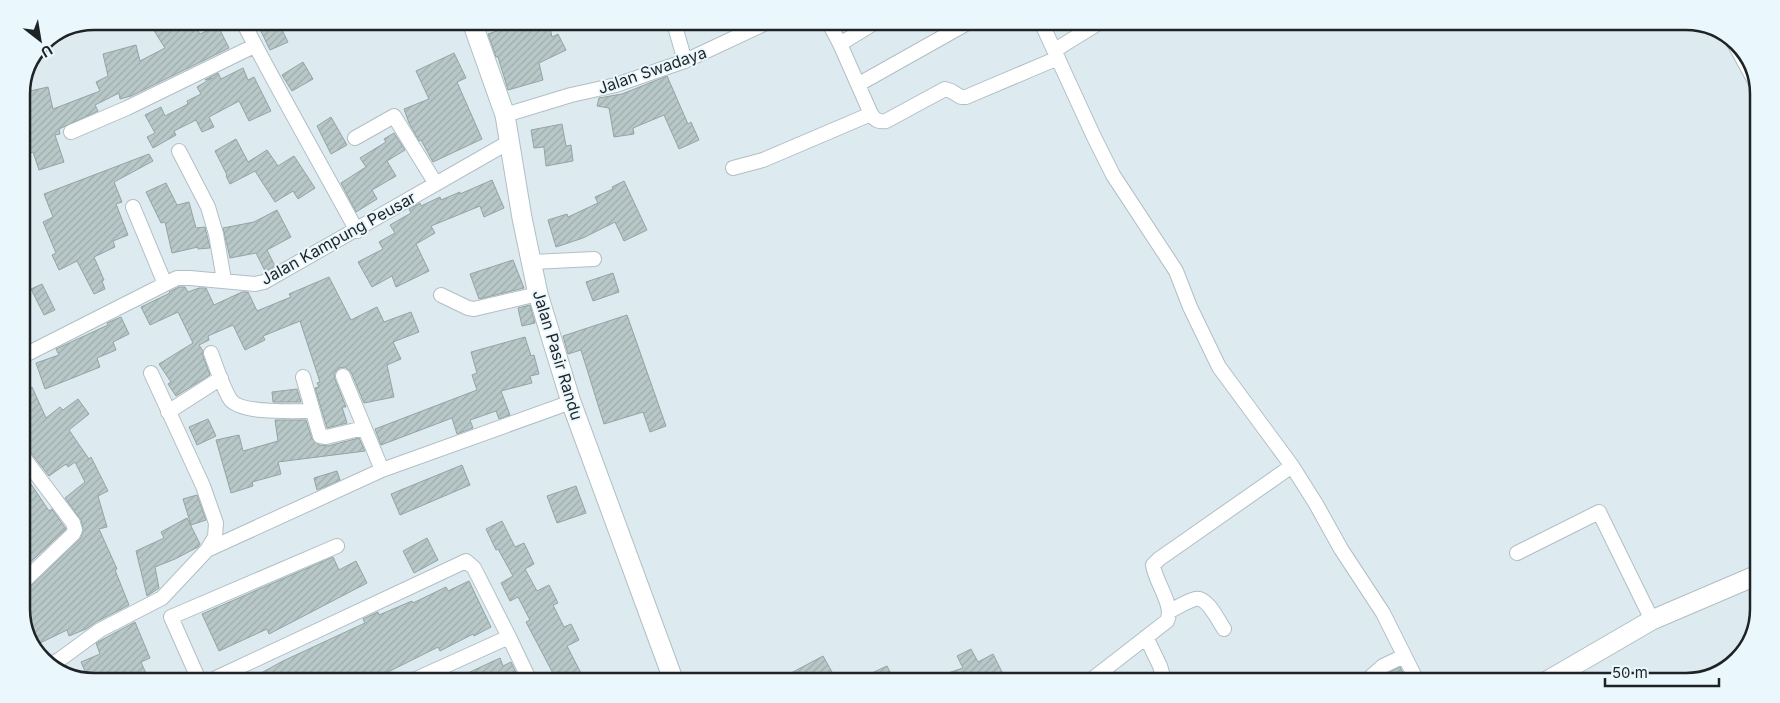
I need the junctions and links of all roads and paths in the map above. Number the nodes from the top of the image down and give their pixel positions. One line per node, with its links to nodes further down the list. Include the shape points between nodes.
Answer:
1 (247, 30): 11 (street)
2 (475, 30): 16 (main road, Jalan Pasir Randu)
3 (676, 30): 13 (street)
4 (751, 30): 13 (street, Jalan Swadaya)
5 (833, 30): 10 (street)
6 (863, 30): 10 (street)
7 (955, 30): 14 (street)
8 (1045, 30): 12 (street)
9 (1089, 30): 12 (street)
10 (840, 44): 14 (street)
11 (254, 46): 17 (street); 24 (street)
12 (1057, 54): 15 (street, via 966,97 961,98 945,90 886,121 875,120); 42 (street, via 1114,175 1176,271 1219,367)
13 (685, 61): 16 (street, Jalan Swadaya, via 616,85)
14 (859, 84): 15 (street)
15 (871, 114): 21 (street, via 763,160)
16 (504, 115): 19 (main road, Jalan Pasir Randu)
17 (71, 132)
18 (355, 138): 22 (street, via 394,116)
19 (510, 142): 22 (street, Jalan Kampung Peusar); 26 (main road, Jalan Pasir Randu)
20 (179, 151): 27 (street, via 208,208)
21 (733, 168)
22 (436, 184): 24 (street, Jalan Kampung Peusar)
23 (133, 207): 28 (street)
24 (357, 231): 27 (street, Jalan Kampung Peusar, via 264,282)
25 (594, 259): 26 (street)
26 (532, 262): 29 (main road, Jalan Pasir Randu)
27 (224, 280): 28 (street, Jalan Kampung Peusar, via 177,278)
28 (165, 284): 31 (street, Jalan Kampung Peusar)
29 (538, 294): 30 (street, via 474,309); 37 (main road, Jalan Pasir Randu)
30 (441, 295)
31 (30, 352)
32 (211, 353): 36 (street)
33 (151, 373): 39 (street)
34 (343, 376): 40 (street)
35 (303, 377): 38 (street)
36 (221, 378): 38 (street, via 230,401 238,406 275,411); 39 (street)
37 (571, 402): 43 (street); 60 (main road, Jalan Pasir Randu)
38 (312, 410): 40 (street, via 320,436)
39 (168, 412): 45 (street, via 216,522 215,537)
40 (364, 428): 43 (street)
41 (30, 466): 47 (street, via 76,530)
42 (1292, 466): 49 (street, via 1153,565); 54 (street, via 1384,613)
43 (382, 470): 45 (street)
44 (337, 546): 56 (street, via 170,618)
45 (207, 550): 55 (street, via 162,598 100,630)
46 (1517, 553): 50 (street, via 1599,512)
47 (30, 575)
48 (1750, 578): 50 (main road)
49 (1170, 611): 51 (street, via 1196,598 1202,599); 52 (street, via 1167,621)
50 (1652, 620): 65 (main road)
51 (1224, 629)
52 (1146, 637): 61 (street); 62 (street)
53 (508, 638): 57 (street, via 474,568 466,561); 58 (street); 59 (street)
54 (1404, 656): 63 (street); 64 (street)
55 (58, 661)
56 (196, 673)
57 (227, 673)
58 (429, 673)
59 (526, 673)
60 (671, 673)
61 (1101, 673)
62 (1162, 673)
63 (1375, 673)
64 (1413, 673)
65 (1561, 673)

